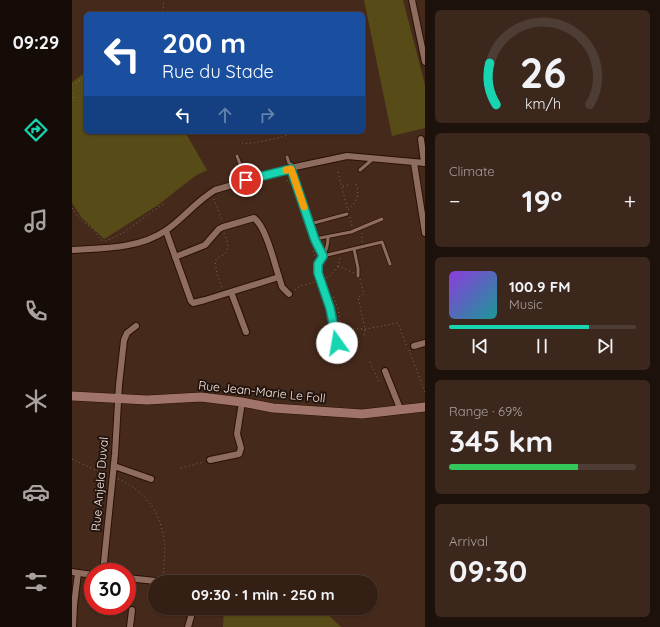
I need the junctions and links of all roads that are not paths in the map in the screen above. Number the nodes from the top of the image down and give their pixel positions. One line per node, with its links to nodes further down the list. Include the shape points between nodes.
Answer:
1 (412, 0): 2 (street)
2 (425, 62)
3 (421, 139): 8 (street)
4 (237, 156): 11 (lane)
5 (288, 157): 9 (lane)
6 (374, 158): 7 (street); 9 (street, via 347,156); 10 (lane)
7 (414, 163): 8 (street); 16 (street)
8 (424, 164)
9 (293, 168): 11 (street); 14 (street)
10 (360, 170)
11 (246, 180): 15 (street, via 203,197)
12 (348, 214): 14 (lane)
13 (382, 219): 17 (lane, via 353,231)
14 (310, 224): 18 (street)
15 (166, 231): 20 (street, via 132,245); 22 (street)
16 (425, 232)
17 (328, 237): 18 (lane); 21 (lane)
18 (315, 240): 21 (street)
19 (354, 249): 21 (lane); 23 (lane, via 382,242); 24 (lane)
20 (72, 250)
21 (323, 256): 30 (street, via 318,264 318,273 330,308)
22 (175, 257): 25 (street, via 205,245 223,227 254,218 264,231); 26 (street, via 191,301 198,302)
23 (390, 264)
24 (358, 276)
25 (279, 277): 26 (street); 27 (street, via 282,287)
26 (231, 292): 29 (street)
27 (289, 294)
28 (136, 326): 35 (street, Rue Anjela Duval, via 127,333 124,340)
29 (246, 332)
30 (337, 343)
31 (425, 343): 32 (street)
32 (414, 346)
33 (386, 375): 38 (street)
34 (72, 396): 35 (main road, Rue Jean-Marie Le Foll)
35 (118, 399): 36 (main road, Rue Jean-Marie Le Foll, via 201,397); 40 (street, Rue Anjela Duval)
36 (242, 402): 38 (main road, Rue Jean-Marie Le Foll, via 273,408 362,414); 39 (street, via 237,434 241,448 239,454)
37 (421, 405): 38 (main road, Rue Jean-Marie Le Foll)
38 (401, 411)
39 (210, 460)
40 (114, 466): 41 (street); 42 (street, Rue Anjela Duval)
41 (151, 479)
42 (104, 563)
43 (75, 572): 46 (street)
44 (136, 579): 45 (street)
45 (148, 580)
46 (73, 604): 49 (street)
47 (131, 615): 50 (street)
48 (191, 615): 51 (street)
49 (73, 627)
50 (130, 627)
51 (188, 627)

